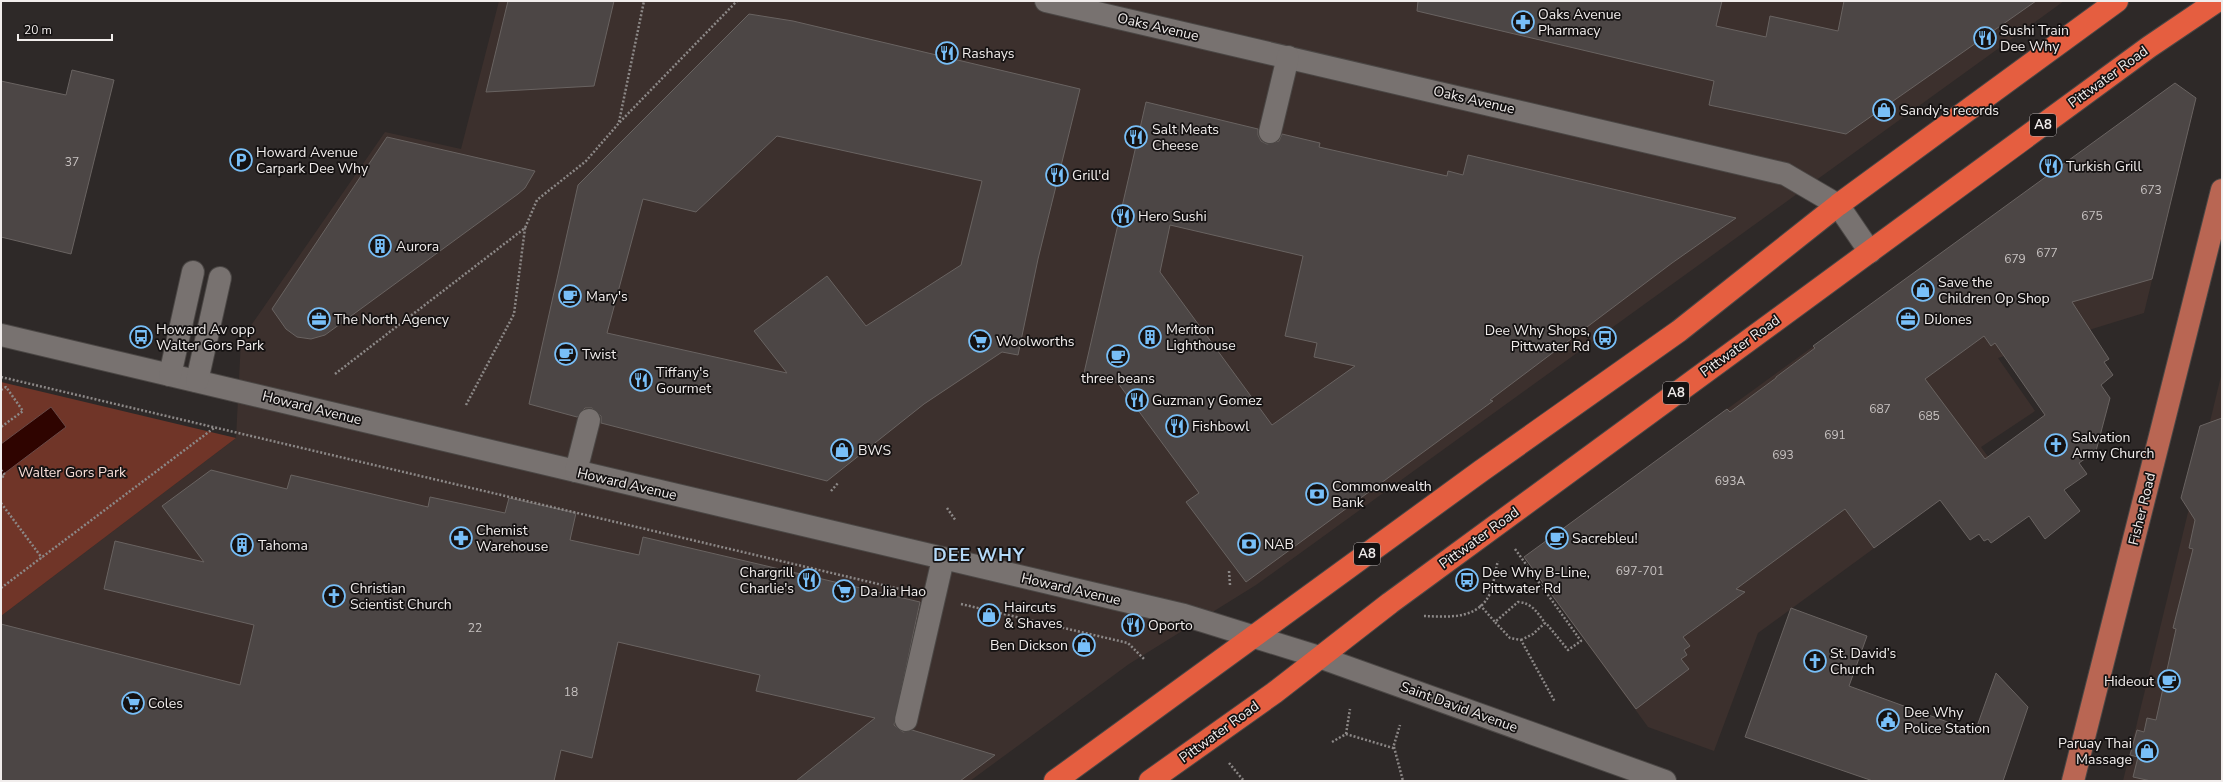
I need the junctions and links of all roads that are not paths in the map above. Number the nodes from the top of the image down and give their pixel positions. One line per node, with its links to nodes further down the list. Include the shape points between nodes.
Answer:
1 (1046, 1): 4 (street, Oaks Avenue)
2 (2117, 1): 7 (highway, A8)
3 (2217, 1): 8 (highway, Pittwater Road / A8, via 2143,52)
4 (1288, 57): 5 (street); 7 (street, Oaks Avenue, via 1785,174)
5 (1270, 132)
6 (2222, 190): 23 (main road, Fisher Road)
7 (1838, 205): 8 (street, Oaks Avenue); 17 (highway, A8, via 1679,331)
8 (1870, 252): 18 (highway, Pittwater Road / A8)
9 (193, 272): 12 (street)
10 (220, 278): 13 (street)
11 (1, 335): 12 (street, Howard Avenue)
12 (170, 375): 13 (street, Howard Avenue)
13 (197, 381): 15 (street, Howard Avenue)
14 (589, 420): 15 (street)
15 (576, 471): 16 (street, Howard Avenue)
16 (943, 558): 17 (street, Howard Avenue, via 1184,616); 19 (street)
17 (1252, 636): 18 (street, Saint David Avenue); 20 (highway, A8)
18 (1319, 657): 21 (highway, Pittwater Road / A8, via 1274,693); 22 (street, Saint David Avenue)
19 (906, 720)
20 (1056, 781)
21 (1150, 781)
22 (1664, 781)
23 (2073, 781)

